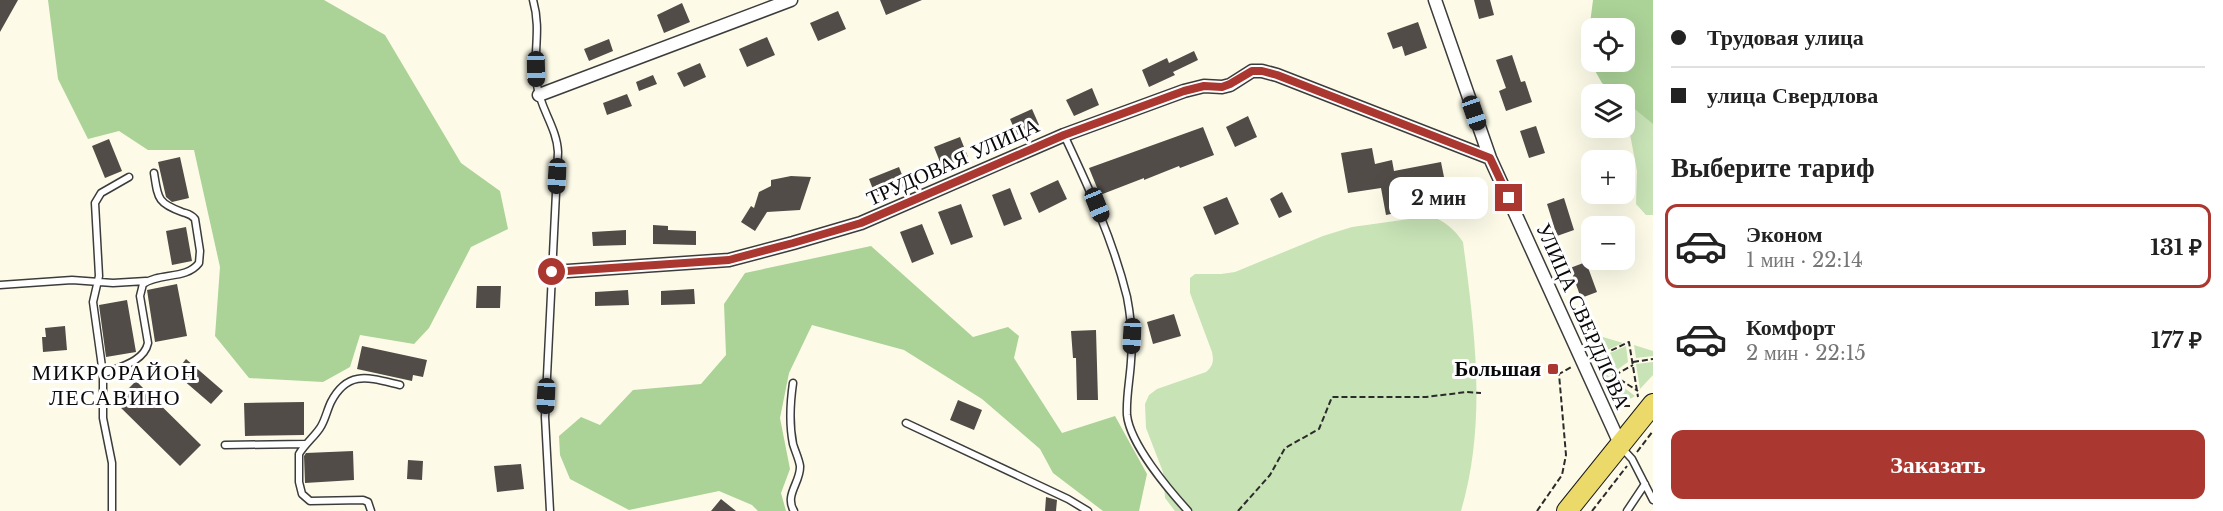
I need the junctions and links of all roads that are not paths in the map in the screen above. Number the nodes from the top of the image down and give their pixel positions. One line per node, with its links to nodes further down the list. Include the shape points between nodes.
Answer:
1 (533, 0): 4 (lane, via 539,31)
2 (791, 0): 4 (street)
3 (1435, 0): 6 (street, УЛИЦА СВЕРДЛОВА)
4 (539, 95): 9 (lane, via 558,142)
5 (1064, 135): 6 (street, ТРУДОВАЯ УЛИЦА, via 1184,91 1222,87 1252,71 1262,71); 9 (street, ТРУДОВАЯ УЛИЦА, via 861,223 729,260); 28 (lane, via 1097,205 1127,298 1132,336 1127,417 1140,448)
6 (1490, 158): 20 (street, УЛИЦА СВЕРДЛОВА)
7 (154, 173): 10 (lane, via 159,200 195,219 200,251 198,263 189,272)
8 (129, 177): 11 (lane, via 101,193 95,203)
9 (552, 272): 25 (lane, via 545,417)
10 (147, 281): 11 (lane); 13 (lane, via 140,297 146,349 143,355)
11 (98, 282): 12 (lane); 13 (lane, via 93,302)
12 (0, 285)
13 (103, 374): 23 (lane, via 103,418 112,462)
14 (793, 383): 26 (lane, via 793,444 800,467 791,494)
15 (400, 385): 18 (lane, via 353,378 332,400 320,428)
16 (1646, 404): 20 (main road)
17 (906, 423): 27 (lane)
18 (305, 444): 19 (lane); 24 (lane, via 299,454 302,494 310,501 363,500)
19 (225, 446)
20 (1626, 453): 21 (lane); 29 (main road)
21 (1645, 484): 22 (lane); 30 (lane)
22 (1653, 500)
23 (112, 511)
24 (371, 511)
25 (550, 511)
26 (794, 511)
27 (1088, 511)
28 (1188, 511)
29 (1567, 511)
30 (1627, 511)

